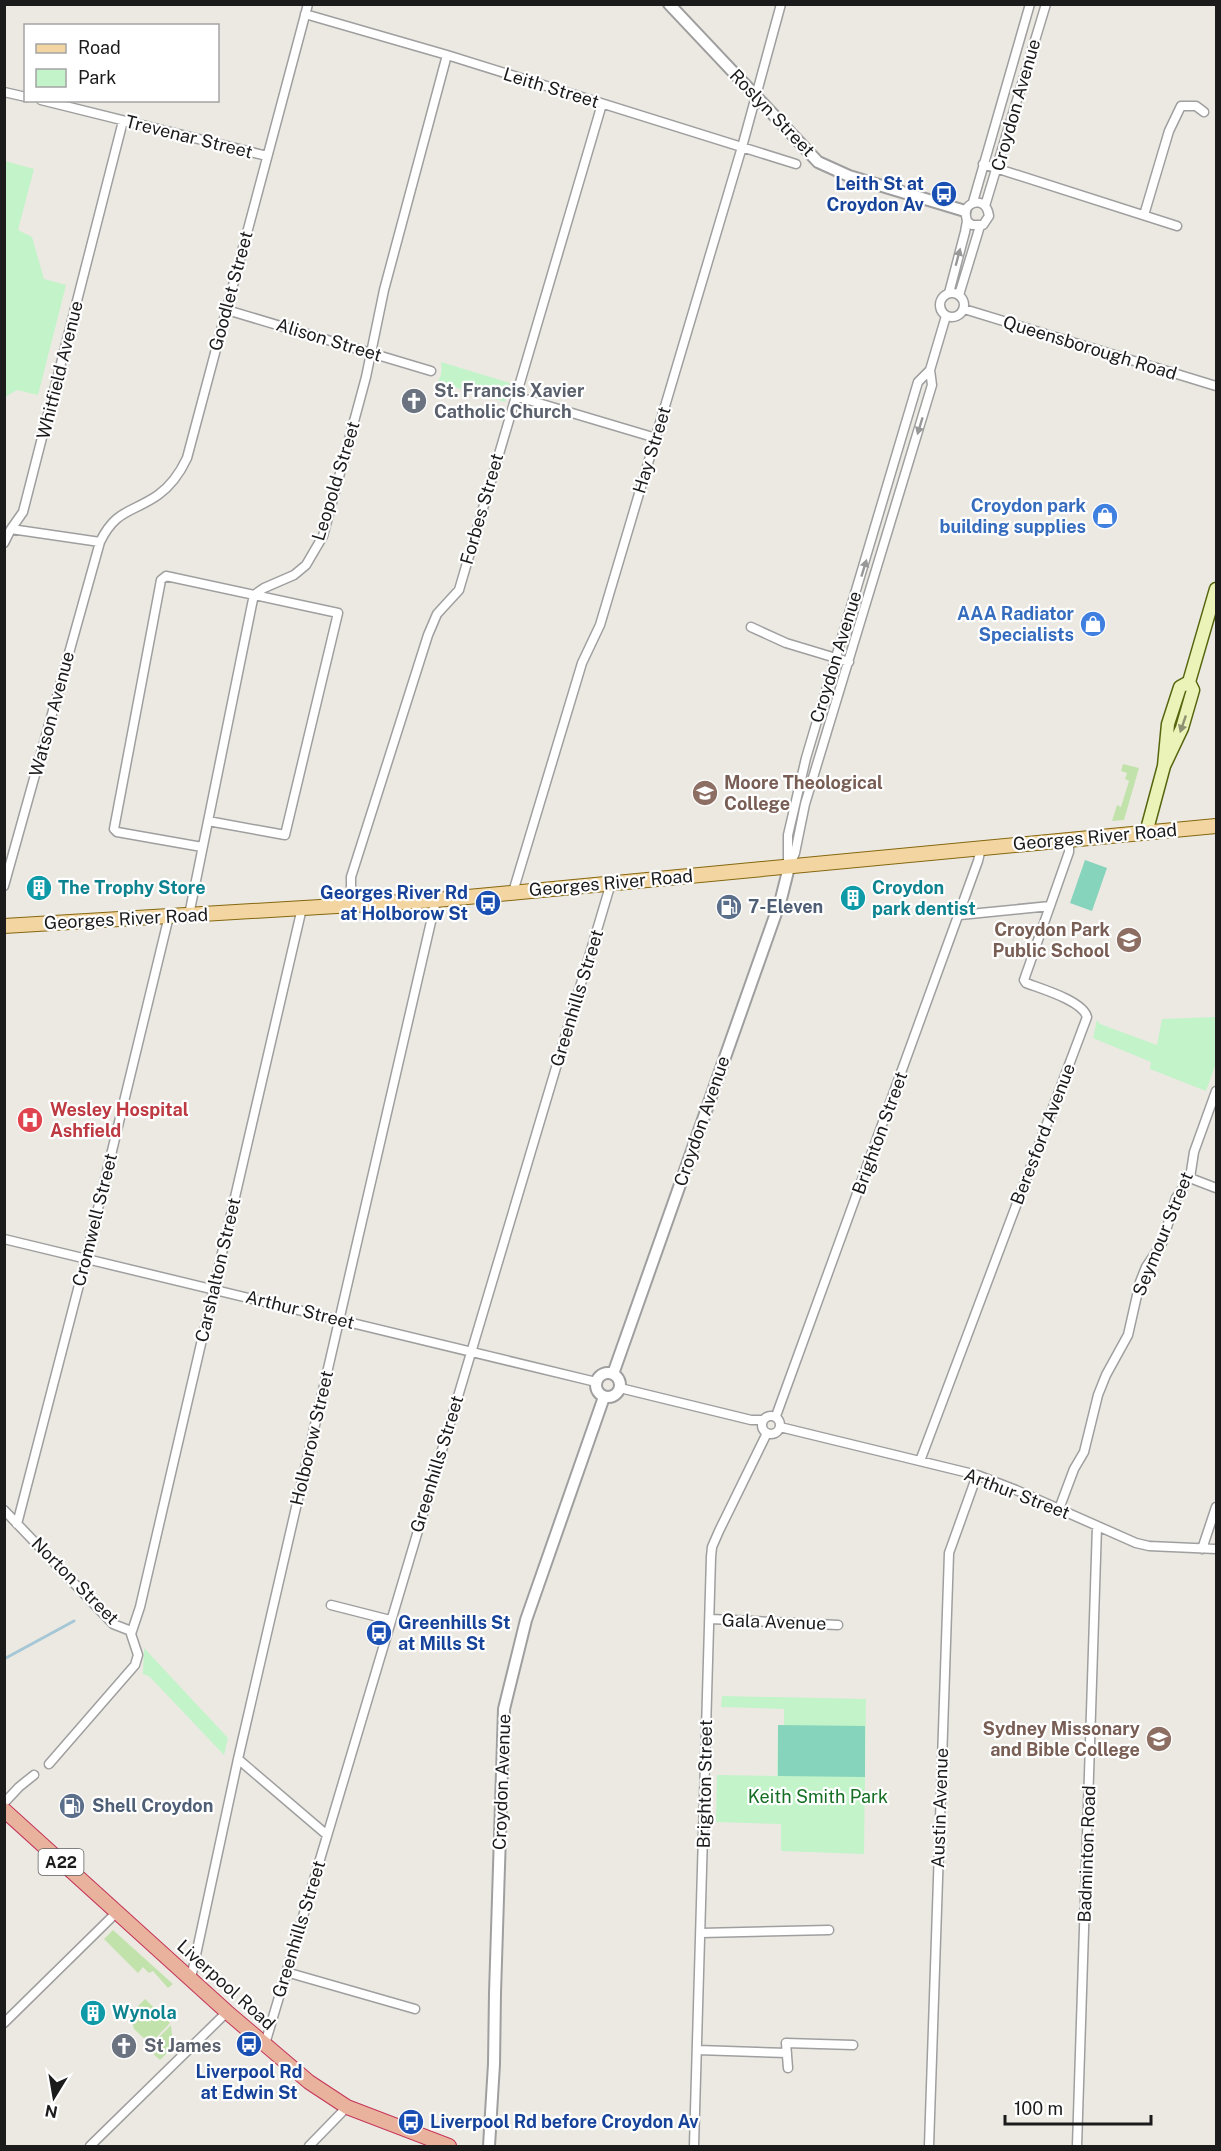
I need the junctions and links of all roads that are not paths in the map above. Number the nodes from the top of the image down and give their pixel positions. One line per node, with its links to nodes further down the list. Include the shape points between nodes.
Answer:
1 (308, 4): 6 (street, Goodlet Street)
2 (669, 4): 12 (street, Roslyn Street)
3 (781, 4): 12 (street, Hay Street)
4 (1030, 4): 7 (street, Croydon Avenue)
5 (1046, 4): 8 (street, Croydon Avenue)
6 (305, 14): 9 (street, Leith Street); 18 (street, Goodlet Street)
7 (1017, 47): 8 (street); 20 (street, Croydon Avenue)
8 (1032, 52): 21 (street, Croydon Avenue)
9 (447, 55): 14 (street, Leith Street); 33 (street, Leopold Street, via 384,290)
10 (4, 92): 11 (street)
11 (24, 97)
12 (755, 97): 17 (street, Hay Street); 25 (street, Roslyn Street, via 826,167)
13 (49, 102): 16 (street, Trevenar Street)
14 (602, 104): 17 (street, Leith Street); 37 (street, Forbes Street)
15 (1204, 112): 24 (street, via 1196,106 1181,106 1169,131)
16 (123, 121): 18 (street, Trevenar Street); 41 (street, Whitfield Avenue, via 23,512)
17 (742, 147): 19 (street, Leith Street); 38 (street, Hay Street)
18 (267, 156): 31 (street, Goodlet Street)
19 (796, 164)
20 (983, 164): 21 (street); 22 (street, Croydon Avenue)
21 (998, 170): 23 (street, Croydon Avenue); 24 (street)
22 (973, 202): 23 (street); 25 (street)
23 (986, 206): 26 (street, via 988,219)
24 (1144, 214): 27 (street)
25 (966, 216): 26 (street, via 972,225); 28 (street, one-way to 25)
26 (980, 226): 29 (street)
27 (1177, 226)
28 (949, 293): 29 (street); 32 (street, via 940,303)
29 (959, 295): 30 (street)
30 (964, 309): 32 (street, via 956,317); 36 (street, Queensborough Road)
31 (227, 310): 33 (street, Alison Street); 42 (street, Goodlet Street, via 182,469 160,493 113,521)
32 (946, 316): 34 (street, Croydon Avenue)
33 (372, 354): 35 (street, Alison Street); 45 (street, Leopold Street, via 323,536 306,565)
34 (930, 370): 39 (street, Croydon Avenue, via 918,382); 40 (street, Croydon Avenue, one-way to 40, via 932,385)
35 (430, 371)
36 (1216, 386)
37 (515, 396): 38 (street); 60 (street, Forbes Street, via 459,590 437,614 422,653 351,878)
38 (656, 438): 58 (street, Hay Street)
39 (889, 485): 40 (street); 47 (street, Croydon Avenue, one-way to 39)
40 (900, 489): 48 (street, Croydon Avenue)
41 (11, 529): 42 (street); 43 (street, Whitfield Avenue)
42 (100, 542): 57 (street, Watson Avenue)
43 (4, 543)
44 (1216, 589): 51 (main road, via 1188,682 1180,687 1168,724 1164,766)
45 (254, 595): 49 (street); 49 (street, via 338,613 285,835); 53 (street, via 165,576 161,580 114,829)
46 (751, 627): 47 (street)
47 (836, 659): 48 (street); 55 (street, Croydon Avenue, via 788,835)
48 (849, 662): 55 (street, Croydon Avenue)
49 (208, 820): 53 (street)
50 (1216, 826): 51 (main road, Georges River Road)
51 (1146, 833): 52 (main road, Georges River Road)
52 (1069, 840): 54 (main road, Georges River Road); 61 (street, Beresford Avenue, via 1070,852)
53 (202, 847): 63 (street)
54 (981, 848): 55 (main road, Georges River Road); 64 (street, Brighton Street)
55 (789, 867): 56 (main road, Georges River Road); 75 (street, Croydon Avenue)
56 (611, 883): 58 (main road, Georges River Road); 74 (street, Greenhills Street)
57 (4, 886)
58 (513, 892): 59 (main road, Georges River Road)
59 (436, 900): 60 (main road, Georges River Road); 73 (street, Holborow Street)
60 (351, 905): 62 (main road, Georges River Road)
61 (1050, 906): 64 (street); 83 (street, Beresford Avenue, via 1024,980 1079,1005 1087,1017)
62 (302, 908): 63 (main road, Georges River Road); 72 (street, Carshalton Street)
63 (189, 915): 65 (main road, Georges River Road)
64 (960, 915): 79 (street, Brighton Street)
65 (170, 916): 66 (main road, Georges River Road); 71 (street, Cromwell Street)
66 (4, 926)
67 (1216, 1091): 68 (street, Seymour Street, via 1194,1152)
68 (1190, 1178): 69 (street); 86 (street, Seymour Street, via 1176,1198 1162,1243 1140,1282 1128,1335 1098,1395 1086,1446)
69 (1216, 1188)
70 (4, 1239): 71 (street, Arthur Street)
71 (86, 1258): 72 (street, Arthur Street); 88 (street, Cromwell Street)
72 (214, 1290): 73 (street, Arthur Street); 96 (street, Carshalton Street, via 139,1613)
73 (339, 1320): 74 (street, Arthur Street); 97 (street, Holborow Street)
74 (471, 1352): 76 (street, Arthur Street); 94 (street, Greenhills Street)
75 (613, 1374): 76 (street, via 605,1373); 77 (street, via 620,1381)
76 (596, 1382): 78 (street)
77 (620, 1388): 78 (street, via 616,1395); 80 (street)
78 (604, 1397): 119 (street, Croydon Avenue, via 526,1620 504,1708)
79 (776, 1416): 80 (street); 81 (street)
80 (763, 1420): 82 (street)
81 (780, 1427): 82 (street, via 776,1433); 83 (street, Arthur Street)
82 (767, 1433): 93 (street, Brighton Street, via 712,1547)
83 (920, 1461): 84 (street, Arthur Street)
84 (977, 1475): 86 (street, Arthur Street); 121 (street, Austin Avenue, via 949,1553)
85 (1216, 1507): 90 (street)
86 (1059, 1509): 89 (street, Arthur Street)
87 (4, 1510): 88 (street, Norton Street)
88 (17, 1524): 96 (street, Norton Street, via 113,1624)
89 (1098, 1526): 90 (street, Arthur Street, via 1149,1546); 122 (street, Badminton Road)
90 (1202, 1549): 91 (street, Arthur Street)
91 (1216, 1549)
92 (331, 1605): 94 (street)
93 (711, 1619): 95 (street, Gala Avenue); 104 (street, Brighton Street)
94 (390, 1620): 101 (street, Greenhills Street)
95 (838, 1625)
96 (131, 1631): 98 (street, Norton Street, via 138,1654 135,1665)
97 (238, 1760): 101 (street); 106 (street, Holborow Street)
98 (49, 1764)
99 (34, 1775): 100 (street, via 19,1787)
100 (5, 1810): 102 (highway, Liverpool Road / A22)
101 (327, 1835): 105 (street, Greenhills Street)
102 (117, 1912): 106 (highway, Liverpool Road / A22); 109 (street)
103 (829, 1930): 104 (street)
104 (701, 1933): 112 (street, Brighton Street)
105 (286, 1972): 107 (street); 110 (street, Greenhills Street)
106 (191, 1978): 108 (highway, Liverpool Road / A22)
107 (415, 2009)
108 (227, 2012): 110 (highway, Liverpool Road / A22); 116 (street)
109 (4, 2023)
110 (265, 2044): 115 (highway, Liverpool Road / A22)
111 (853, 2045): 113 (street, via 786,2043)
112 (698, 2050): 113 (street); 120 (street, Brighton Street)
113 (787, 2053): 114 (street)
114 (788, 2068)
115 (346, 2107): 117 (street); 118 (highway, Liverpool Road / A22)
116 (90, 2146)
117 (309, 2146)
118 (449, 2146)
119 (489, 2146)
120 (694, 2146)
121 (929, 2146)
122 (1077, 2146)

